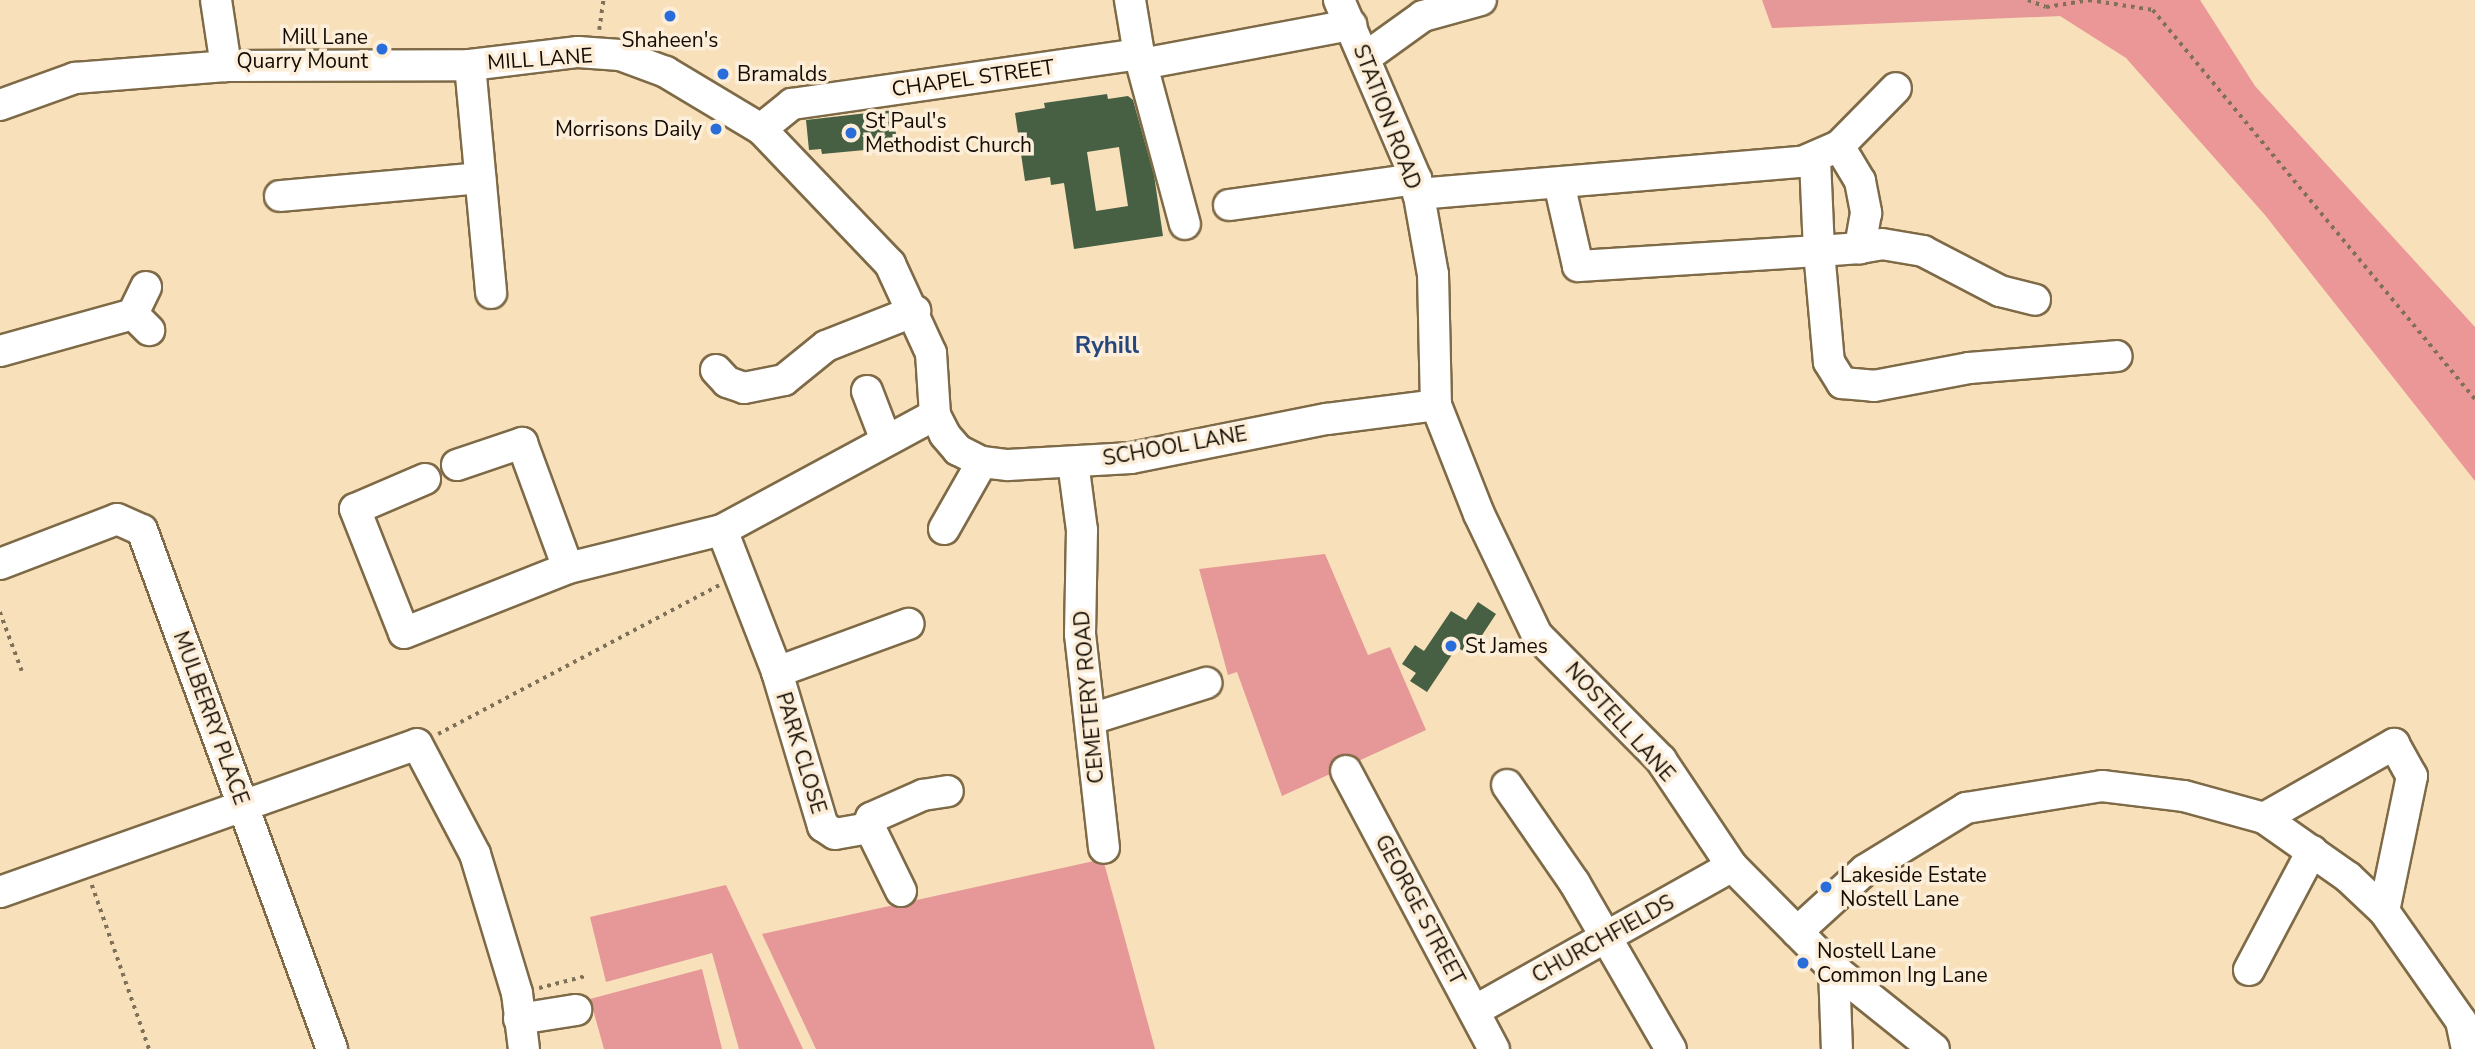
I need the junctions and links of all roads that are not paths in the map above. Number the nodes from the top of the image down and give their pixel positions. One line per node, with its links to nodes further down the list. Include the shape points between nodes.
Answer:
1 (216, 0): 8 (street)
2 (1130, 0): 6 (street)
3 (1481, 0): 5 (street, via 1423,16)
4 (1345, 12): 5 (street, STATION ROAD); 6 (street, CHAPEL STREET)
5 (1366, 57): 15 (street, STATION ROAD)
6 (1140, 59): 11 (street, CHAPEL STREET, via 792,104); 18 (street)
7 (470, 65): 8 (street, MILL LANE); 11 (street, MILL LANE, via 578,52 620,55 666,72); 13 (street)
8 (226, 66): 10 (street, MILL LANE, via 75,78)
9 (1896, 88): 12 (street)
10 (0, 105)
11 (761, 129): 24 (street, MILL LANE, via 890,264)
12 (1827, 153): 14 (street); 19 (street, via 1865,200 1866,230); 20 (street)
13 (480, 178): 16 (street); 21 (street)
14 (1559, 183): 15 (street); 20 (street, via 1578,266)
15 (1417, 187): 17 (street); 29 (street, STATION ROAD, via 1433,274)
16 (280, 196)
17 (1229, 205)
18 (1185, 224)
19 (1860, 247): 20 (street); 23 (street, via 1882,244 1923,251 2000,291)
20 (1819, 251): 26 (street, via 1829,362 1842,383 1874,386 1969,368)
21 (496, 273)
22 (146, 287): 25 (street, via 141,322)
23 (2035, 300)
24 (915, 311): 27 (street, via 845,337 813,354 784,380 744,388 727,382); 30 (street, MILL LANE, via 931,353)
25 (0, 351)
26 (2116, 356)
27 (716, 370)
28 (867, 391): 31 (street)
29 (1436, 405): 33 (street, SCHOOL LANE, via 1327,419 1131,457); 52 (street, NOSTELL LANE, via 1479,514 1537,635 1661,760)
30 (936, 415): 31 (street); 32 (street, via 958,450)
31 (885, 438): 37 (street)
32 (982, 462): 33 (street, SCHOOL LANE); 36 (street)
33 (1073, 462): 43 (street, CEMETERY ROAD, via 1082,530 1080,634)
34 (457, 466): 39 (street, via 522,443)
35 (425, 479): 39 (street, via 355,509 404,633)
36 (944, 529)
37 (722, 530): 39 (street); 41 (street, PARK CLOSE)
38 (0, 564): 47 (street, MULBERRY PLACE, via 117,519 142,530)
39 (568, 568)
40 (908, 624): 41 (street, PARK CLOSE)
41 (777, 672): 49 (street, PARK CLOSE, via 823,826 835,834)
42 (1206, 683): 43 (street)
43 (1091, 719): 50 (street, CEMETERY ROAD)
44 (1346, 771): 62 (street, GEORGE STREET)
45 (1507, 785): 57 (street, via 1574,882)
46 (948, 791): 49 (street, via 878,813)
47 (244, 808): 54 (street); 60 (street, via 417,744 475,854); 63 (street, MULBERRY PLACE)
48 (2264, 818): 51 (street); 55 (street, via 2394,744 2412,776); 56 (street, via 2184,796 2102,786 1966,808 1865,870)
49 (870, 828): 53 (street)
50 (1104, 848)
51 (2312, 851): 55 (street); 59 (street)
52 (1732, 866): 56 (street, NOSTELL LANE); 57 (street, CHURCHFIELDS)
53 (901, 891)
54 (0, 892)
55 (2385, 911): 69 (street, via 2461,1021)
56 (1797, 932): 58 (street, NOSTELL LANE)
57 (1606, 938): 62 (street, CHURCHFIELDS); 66 (street)
58 (1834, 970): 67 (street); 68 (street, NOSTELL LANE)
59 (2249, 970)
60 (518, 1006): 61 (street); 64 (street)
61 (576, 1010)
62 (1474, 1012): 65 (street, GEORGE STREET)
63 (332, 1049)
64 (524, 1049)
65 (1494, 1049)
66 (1671, 1049)
67 (1837, 1049)
68 (1934, 1049)
69 (2467, 1049)

